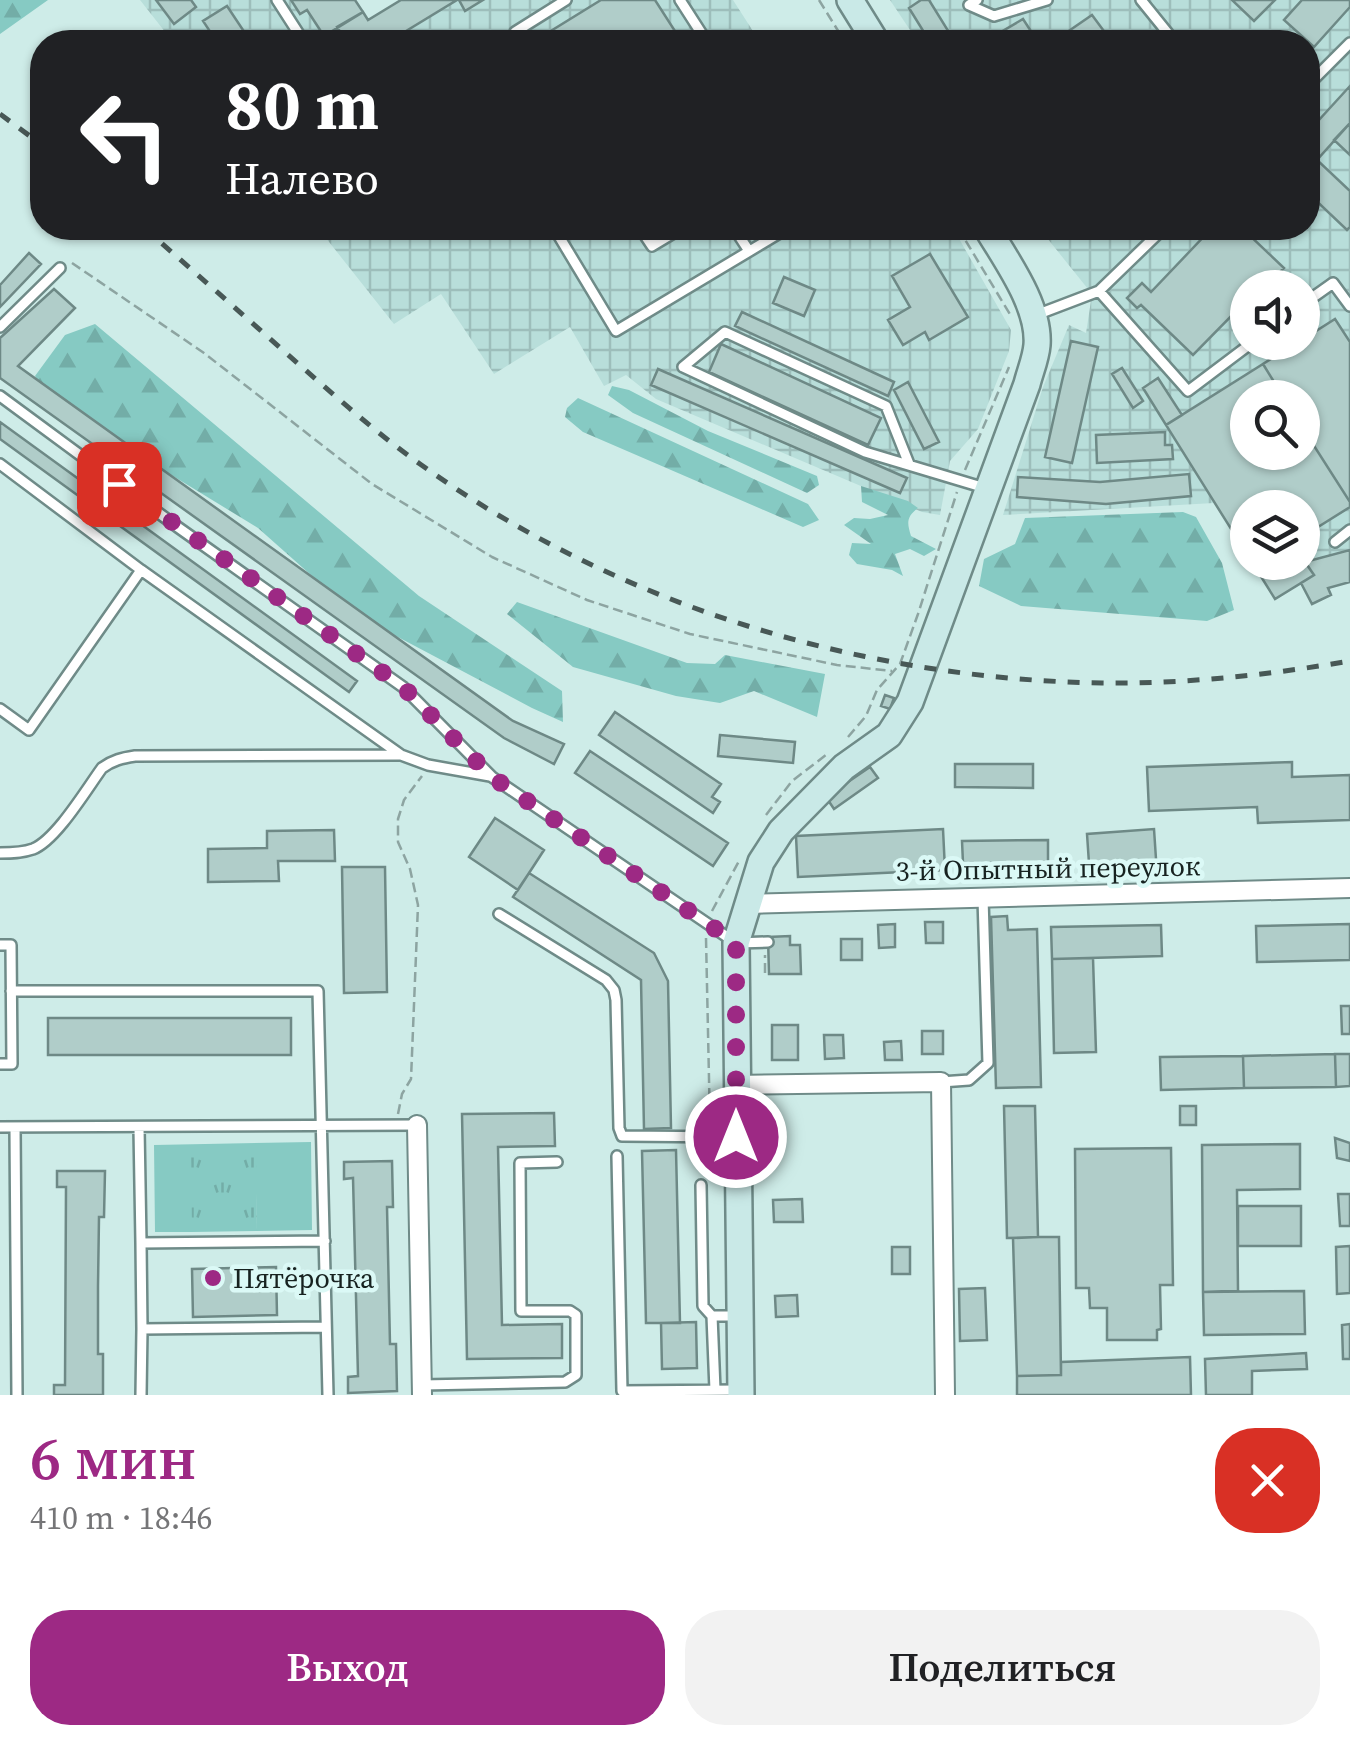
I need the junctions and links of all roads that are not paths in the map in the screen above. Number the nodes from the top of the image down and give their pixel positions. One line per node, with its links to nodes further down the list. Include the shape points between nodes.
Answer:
1 (277, 0): 8 (lane)
2 (566, 0): 9 (lane)
3 (680, 0): 10 (lane)
4 (850, 0): 11 (main road)
5 (977, 0): 6 (lane, via 970,4 994,16)
6 (1047, 0)
7 (1141, 0): 12 (lane)
8 (296, 30)
9 (518, 30)
10 (699, 30)
11 (869, 30)
12 (1165, 30)
13 (1350, 43): 14 (lane)
14 (1320, 73)
15 (561, 240): 20 (lane, via 616,331)
16 (741, 240): 20 (lane)
17 (767, 240): 20 (lane)
18 (994, 240): 25 (main road, via 1020,284)
19 (1152, 240): 22 (lane)
20 (748, 251)
21 (60, 268): 26 (lane)
22 (1099, 292): 25 (lane); 27 (lane, via 1188,391)
23 (1320, 292): 24 (lane, via 1333,283)
24 (1350, 306)
25 (1022, 316): 31 (main road, via 1037,345)
26 (0, 328)
27 (1230, 359)
28 (0, 396): 37 (lane, via 403,687)
29 (0, 464): 34 (lane)
30 (909, 464): 30 (lane, via 865,452 682,366 725,332 886,406); 31 (lane)
31 (988, 489): 41 (main road, via 910,702 889,735 844,767 781,832)
32 (1350, 530): 33 (lane)
33 (1334, 542)
34 (140, 570): 35 (lane, via 30,730); 36 (lane)
35 (0, 709)
36 (400, 755): 37 (lane); 38 (lane, via 120,758 102,768 42,845)
37 (492, 777): 44 (lane)
38 (0, 853)
39 (1350, 888): 40 (street, 3-й Опытный переулок)
40 (982, 898): 41 (street, 3-й Опытный переулок); 48 (lane, via 988,1063 969,1080)
41 (747, 904): 44 (main road)
42 (499, 914): 55 (lane, via 614,990 622,1136)
43 (768, 942): 44 (lane)
44 (736, 943): 49 (main road)
45 (0, 946): 46 (lane, via 11,945)
46 (11, 991): 47 (lane, via 12,1064); 53 (lane, via 318,991)
47 (0, 1064)
48 (941, 1082): 49 (street); 70 (street)
49 (736, 1086): 55 (main road)
50 (408, 1125): 53 (lane); 65 (street)
51 (0, 1127): 52 (lane)
52 (15, 1127): 54 (lane); 67 (lane)
53 (323, 1127): 54 (lane); 59 (lane)
54 (139, 1128): 60 (lane)
55 (736, 1137): 62 (main road)
56 (617, 1156): 66 (lane, via 622,1392)
57 (557, 1162): 65 (lane, via 520,1164 521,1311 576,1315 576,1375 564,1382)
58 (701, 1186): 61 (lane, via 703,1306)
59 (324, 1241): 60 (lane); 63 (lane)
60 (141, 1243): 64 (lane)
61 (712, 1316): 62 (lane); 66 (lane)
62 (740, 1316): 66 (main road)
63 (326, 1327): 64 (lane); 69 (lane)
64 (142, 1329): 68 (lane)
65 (422, 1390)
66 (732, 1392)
67 (17, 1395)
68 (141, 1395)
69 (328, 1395)
70 (945, 1395)

